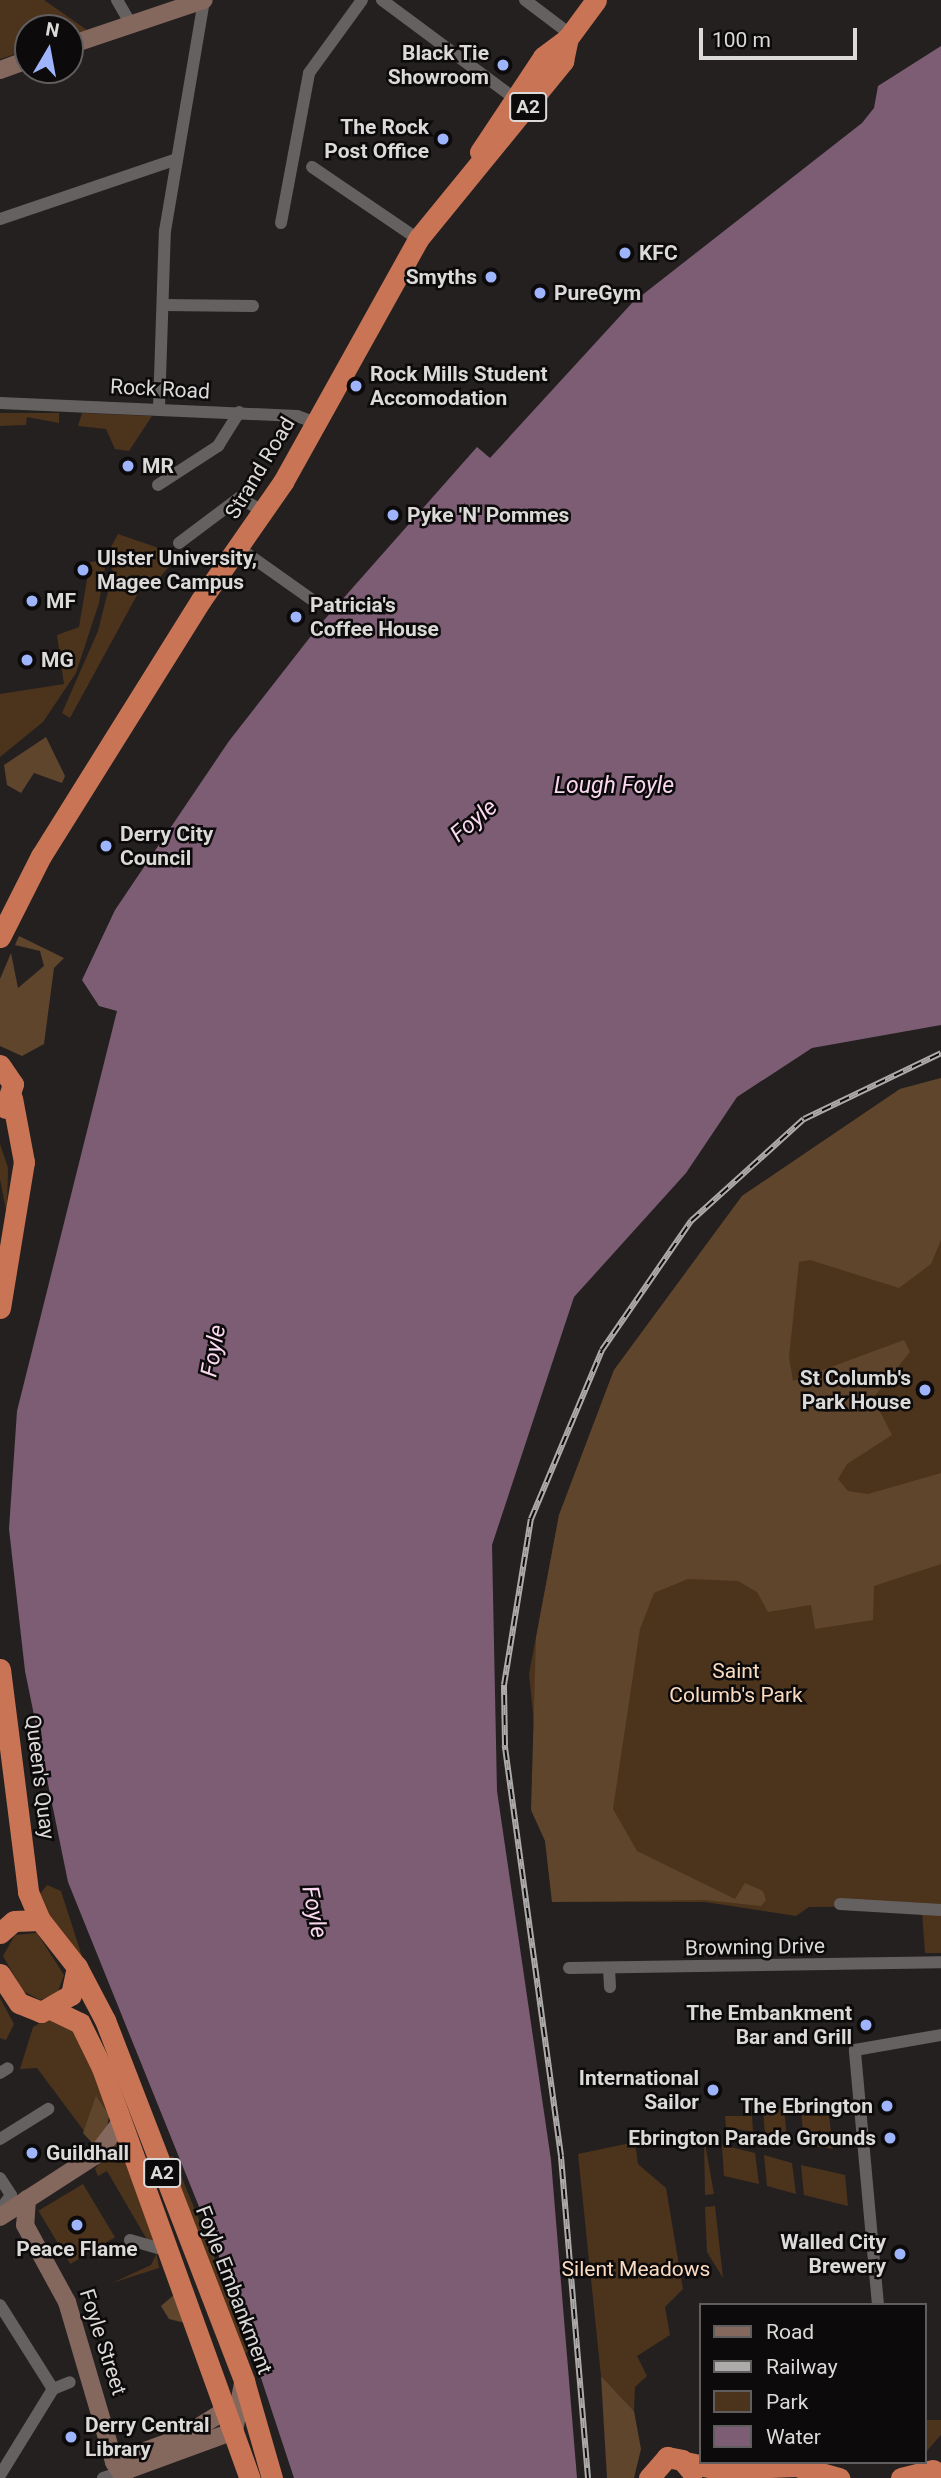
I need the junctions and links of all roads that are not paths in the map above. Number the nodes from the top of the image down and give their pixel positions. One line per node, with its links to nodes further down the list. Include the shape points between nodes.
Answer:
1 (117, 0): 7 (street)
2 (204, 0): 7 (main road); 11 (street)
3 (362, 0): 15 (street, via 309,73)
4 (382, 0): 10 (street)
5 (525, 0): 8 (street)
6 (596, 0): 8 (highway, Strand Road / A2)
7 (131, 24): 9 (main road)
8 (569, 36): 10 (highway, Strand Road / A2, via 547,52); 13 (highway, Strand Road / A2, via 563,61)
9 (84, 40)
10 (514, 98): 13 (highway, Strand Road / A2)
11 (177, 159): 14 (street); 17 (street, via 165,231)
12 (312, 167): 16 (street)
13 (473, 167): 16 (highway, Strand Road / A2)
14 (0, 219)
15 (281, 223)
16 (418, 239): 22 (highway, Strand Road / A2)
17 (163, 305): 18 (street); 20 (street)
18 (253, 306)
19 (0, 403): 20 (street, Rock Road)
20 (159, 408): 21 (street, Rock Road)
21 (239, 412): 22 (street, Rock Road); 23 (street, via 218,446)
22 (316, 423): 24 (highway, Strand Road / A2)
23 (158, 485)
24 (265, 512): 25 (street, via 239,498); 26 (highway, Strand Road / A2)
25 (179, 543)
26 (239, 548): 27 (street); 28 (highway, Strand Road / A2, via 41,856)
27 (311, 599)
28 (0, 937)
29 (0, 1065): 30 (highway, via 11,1077)
30 (6, 1105): 32 (highway, via 24,1162)
31 (0, 1133): 32 (highway)
32 (20, 1181): 33 (highway)
33 (5, 1240): 34 (highway)
34 (0, 1308)
35 (0, 1669): 36 (highway, Queen's Quay / A2)
36 (28, 1892): 39 (highway, Queen's Quay / A2); 40 (highway)
37 (840, 1904): 38 (street)
38 (941, 1910)
39 (40, 1920): 40 (highway); 42 (highway, A2)
40 (7, 1927)
41 (941, 1962): 44 (street, Browning Drive)
42 (77, 1967): 47 (highway, via 71,1995); 62 (highway, Foyle Embankment / A2, via 105,2020)
43 (569, 1968): 44 (street, Browning Drive)
44 (609, 1968): 46 (street)
45 (0, 1974): 47 (highway, A2, via 19,2003)
46 (610, 1987)
47 (53, 2010): 49 (highway, A2, via 86,2031)
48 (941, 2035): 60 (street, via 855,2050)
49 (113, 2095): 51 (highway, A2); 53 (main road)
50 (47, 2114): 52 (street)
51 (121, 2122): 53 (main road); 59 (highway, A2)
52 (0, 2139)
53 (107, 2146): 55 (main road)
54 (0, 2178): 56 (street, via 11,2195)
55 (27, 2200): 56 (main road); 57 (main road)
56 (0, 2215): 57 (main road)
57 (25, 2225): 69 (main road, Foyle Street, via 68,2302)
58 (130, 2240): 59 (street)
59 (165, 2250): 65 (highway, A2)
60 (878, 2303)
61 (0, 2305): 64 (street)
62 (244, 2381): 66 (main road); 74 (highway, Foyle Embankment / A2)
63 (70, 2382): 64 (street)
64 (53, 2389): 71 (street)
65 (226, 2410): 66 (highway, A2); 69 (main road)
66 (234, 2431): 69 (main road); 73 (highway, A2)
67 (934, 2469): 77 (highway)
68 (689, 2470): 70 (highway); 75 (highway, via 663,2458)
69 (120, 2471): 72 (street)
70 (711, 2474): 76 (highway, via 778,2464)
71 (0, 2475)
72 (103, 2478)
73 (250, 2478)
74 (272, 2478)
75 (649, 2478)
76 (839, 2478)
77 (901, 2478)

